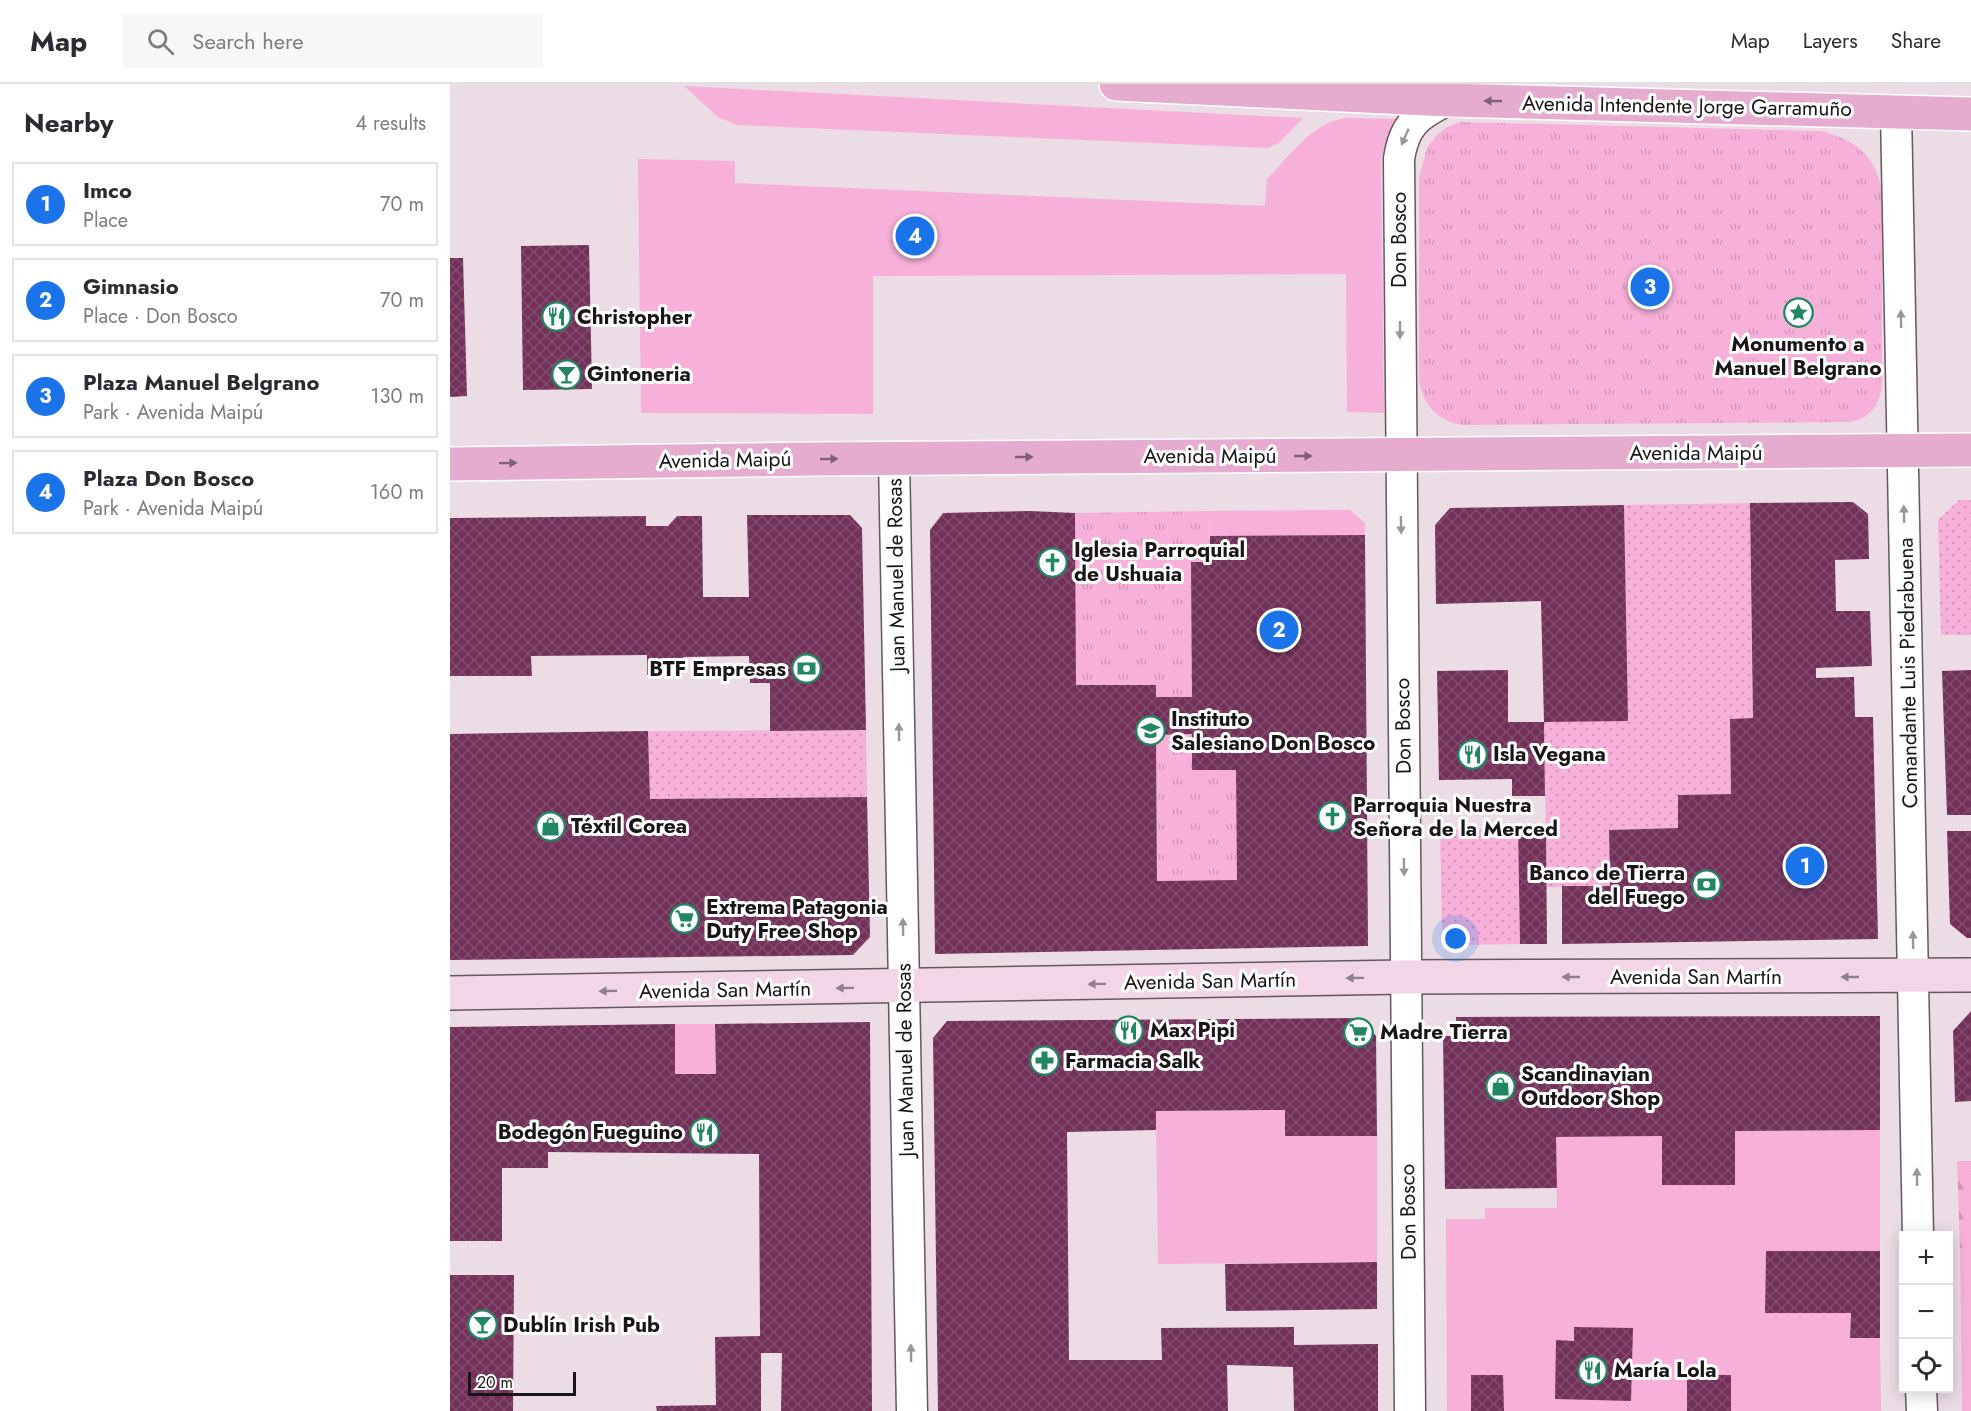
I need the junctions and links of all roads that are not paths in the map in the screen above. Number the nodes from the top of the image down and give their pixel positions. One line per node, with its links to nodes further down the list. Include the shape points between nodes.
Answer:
1 (1116, 84): 2 (main road, Avenida Intendente Jorge Garramuño)
2 (1448, 100): 3 (main road, Avenida Intendente Jorge Garramuño, one-way to 2); 7 (street, Don Bosco, one-way to 7, via 1428,109 1412,123 1402,139 1399,159)
3 (1896, 111): 4 (main road, Avenida Intendente Jorge Garramuño); 6 (street, Comandante Luis Piedrabuena, one-way to 3)
4 (1971, 114)
5 (1971, 450): 6 (main road, Avenida Maipú)
6 (1903, 452): 7 (main road, Avenida Maipú); 11 (street, Comandante Luis Piedrabuena, one-way to 6)
7 (1400, 455): 8 (main road, Avenida Maipú, one-way to 7); 12 (street, Don Bosco, one-way to 12)
8 (894, 458): 9 (main road, Avenida Maipú, one-way to 8); 13 (street, Juan Manuel de Rosas, one-way to 8)
9 (450, 464)
10 (1971, 975): 11 (main road, Avenida San Martín)
11 (1913, 976): 12 (main road, Avenida San Martín, one-way to 12); 15 (street, Comandante Luis Piedrabuena, one-way to 11)
12 (1405, 977): 13 (main road, Avenida San Martín, one-way to 13); 18 (street, Don Bosco)
13 (904, 988): 14 (main road, Avenida San Martín, one-way to 14); 17 (street, Juan Manuel de Rosas, one-way to 13)
14 (450, 993)
15 (1918, 1231)
16 (1921, 1393): 19 (street)
17 (912, 1411)
18 (1410, 1411)
19 (1922, 1411)

